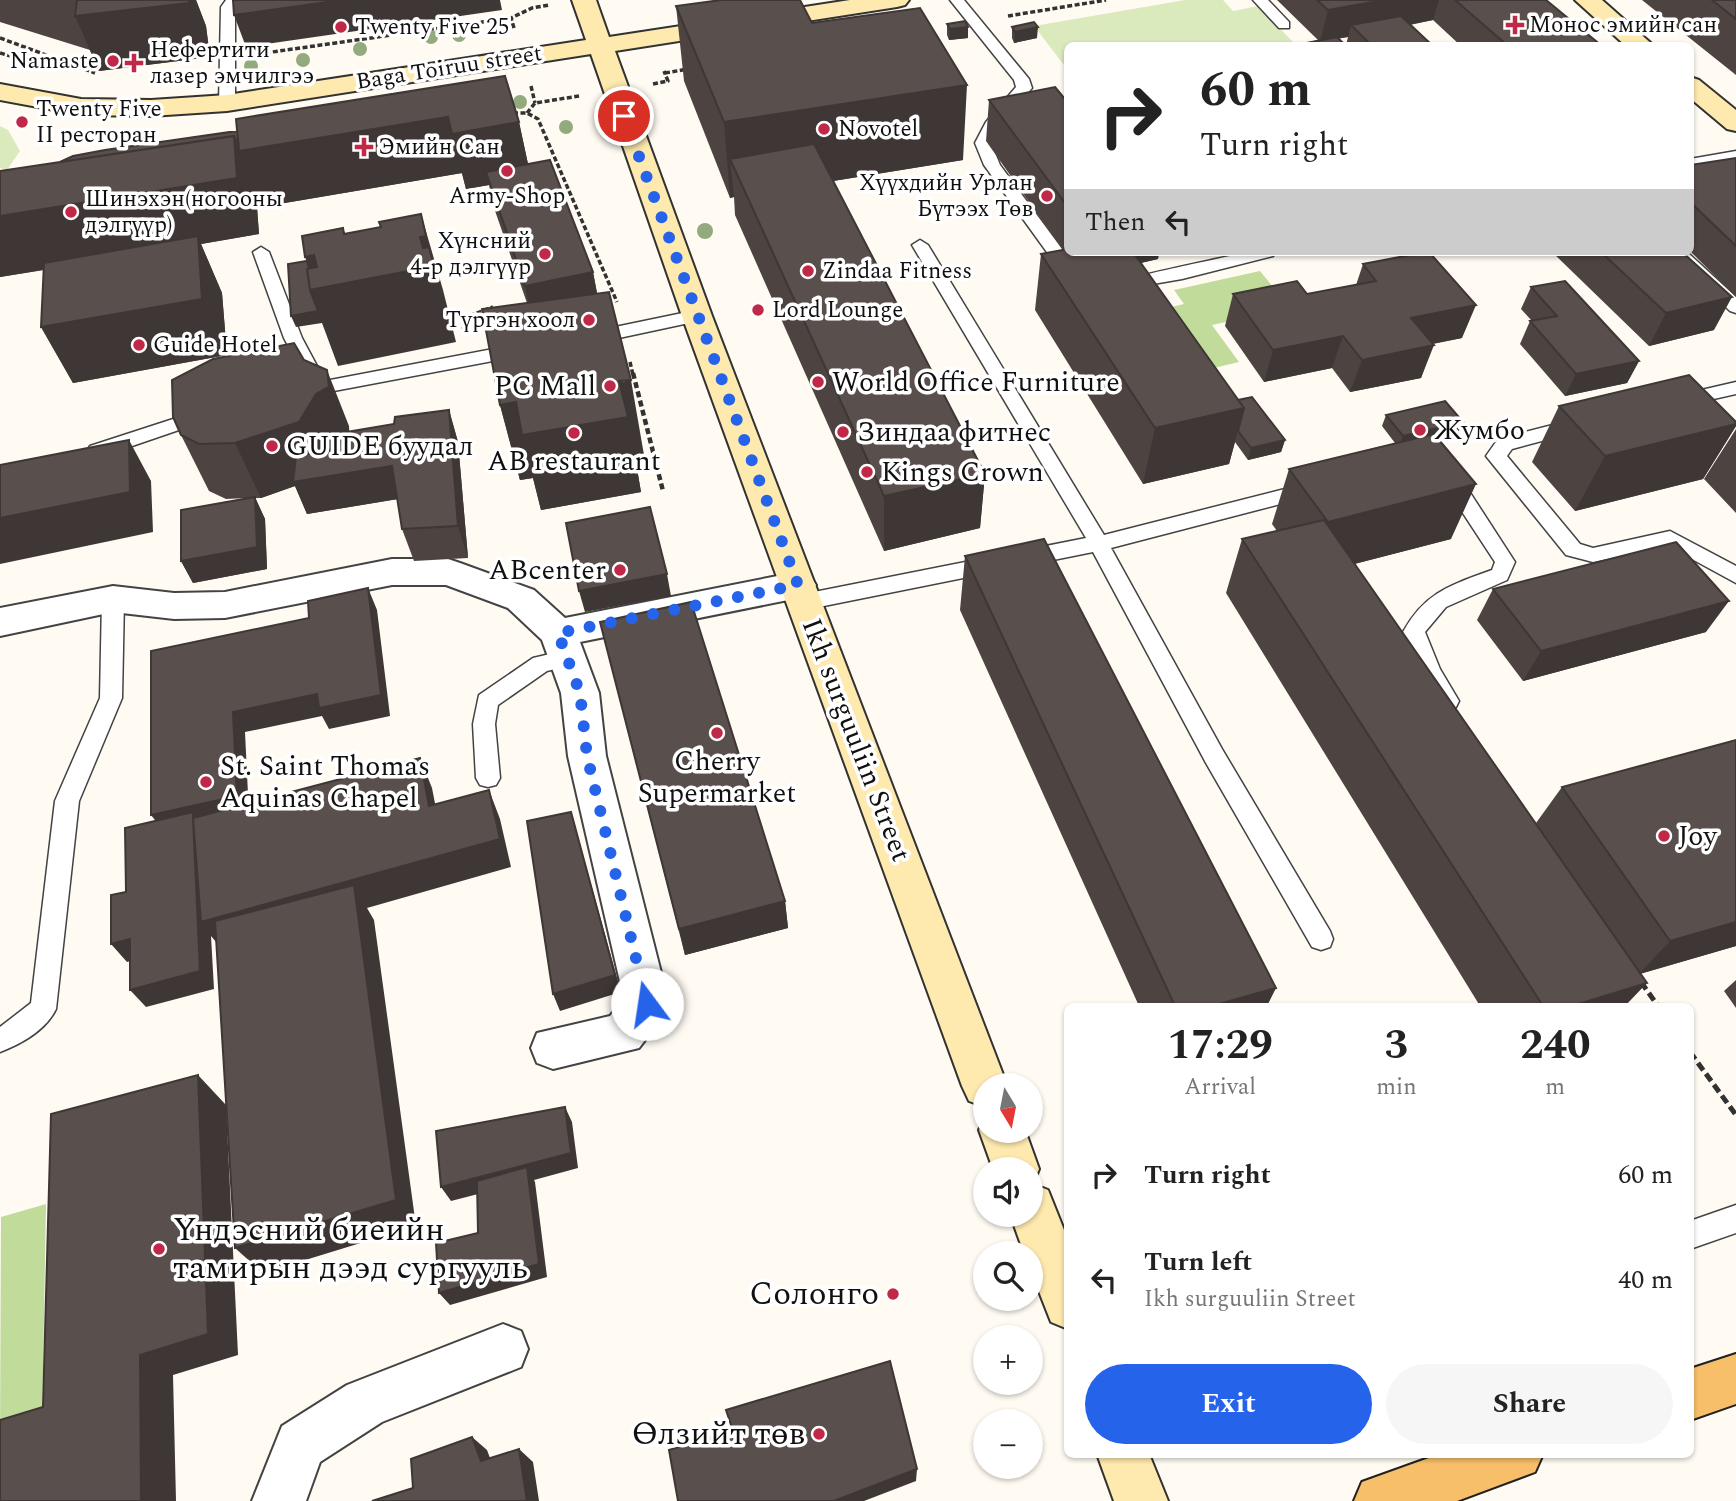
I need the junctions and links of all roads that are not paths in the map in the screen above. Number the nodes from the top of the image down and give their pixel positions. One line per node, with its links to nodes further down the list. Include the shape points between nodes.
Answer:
1 (234, 0): 12 (lane, via 228,7)
2 (584, 0): 9 (main road, Ikh surguuliin Street)
3 (897, 0): 9 (main road, Baga Toiruu street)
4 (957, 0): 18 (lane, via 1024,88 991,125 983,142 992,165 1073,276 1132,285)
5 (1259, 0): 7 (lane)
6 (1587, 0): 8 (main road)
7 (1284, 25)
8 (1637, 42)
9 (598, 46): 12 (main road, Baga Toiruu street); 21 (main road, Ikh surguuliin Street)
10 (1694, 88): 13 (main road)
11 (0, 92): 12 (main road, Baga Toiruu street, via 81,107)
12 (227, 103)
13 (1736, 123)
14 (1736, 156): 15 (lane)
15 (1694, 163)
16 (920, 245): 33 (lane)
17 (261, 252): 24 (lane, via 293,338)
18 (1251, 256)
19 (1681, 256): 20 (lane)
20 (1736, 307)
21 (697, 316): 22 (lane); 35 (main road, Ikh surguuliin Street)
22 (571, 342)
23 (533, 348): 24 (lane)
24 (319, 387): 26 (lane)
25 (1736, 388): 27 (lane)
26 (279, 396)
27 (1660, 405)
28 (217, 412): 30 (lane)
29 (1598, 420): 34 (lane, via 1505,444 1496,456 1573,550 1593,555 1670,538)
30 (77, 458)
31 (1427, 477): 39 (lane, via 1462,496 1505,562 1500,575 1431,606 1414,632 1430,673)
32 (1328, 484): 33 (lane, via 1244,509)
33 (1098, 542): 35 (lane); 41 (lane, via 1214,756)
34 (1736, 575)
35 (801, 593): 38 (street); 44 (main road, Ikh surguuliin Street)
36 (113, 599): 37 (street); 38 (street, via 174,606 225,605 392,572 448,572 521,599); 42 (lane, via 111,698 67,801 43,1009)
37 (0, 622)
38 (562, 646): 40 (lane, via 486,701); 43 (street, via 580,693 587,756 647,1004 623,1034)
39 (1457, 715)
40 (488, 778)
41 (1321, 939)
42 (0, 1040)
43 (553, 1048)
44 (980, 1073)
45 (1736, 1219): 47 (lane)
46 (1038, 1227): 48 (main road)
47 (1694, 1234)
48 (1064, 1295)
49 (503, 1349): 54 (street, via 365,1403 300,1444)
50 (1736, 1379): 51 (main road)
51 (1694, 1394)
52 (1125, 1458): 55 (main road)
53 (1505, 1458): 56 (main road)
54 (279, 1501)
55 (1141, 1501)
56 (1381, 1501)

